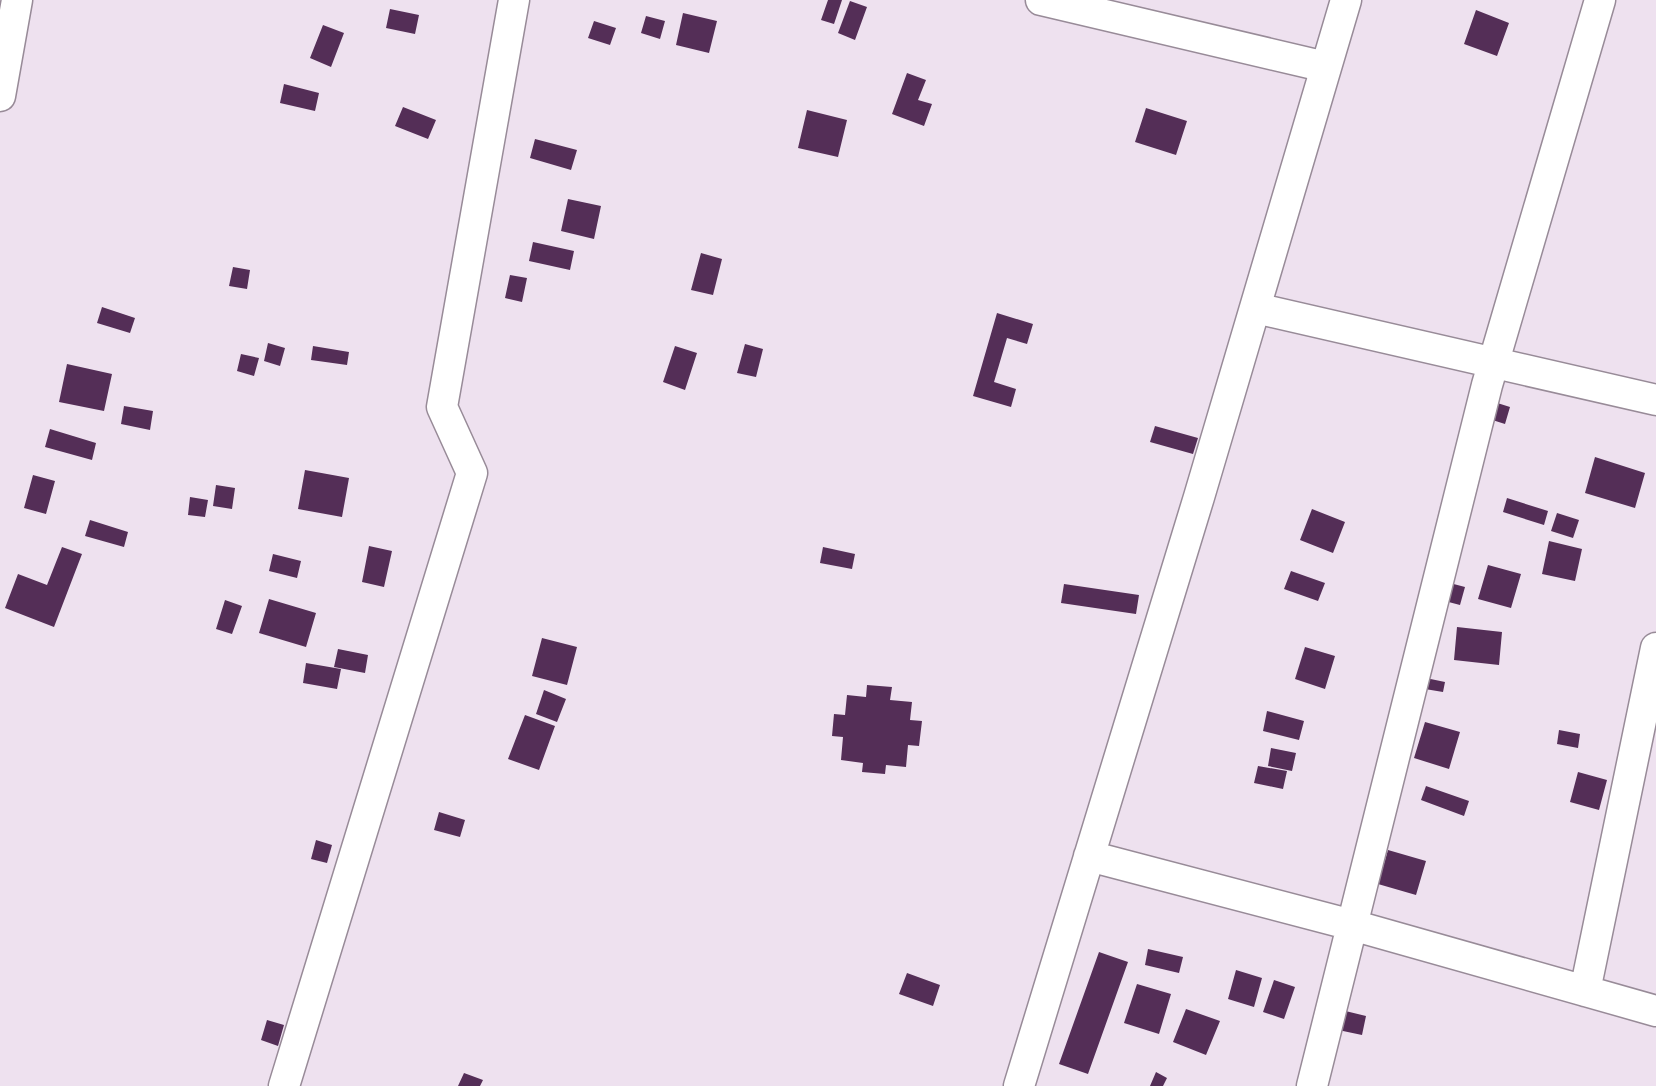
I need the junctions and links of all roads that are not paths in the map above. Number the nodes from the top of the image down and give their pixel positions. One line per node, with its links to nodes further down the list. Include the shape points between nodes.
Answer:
1 (16, 0): 7 (street)
2 (514, 0): 16 (street, via 442,407 472,472)
3 (1041, 0): 6 (street)
4 (1346, 0): 6 (street)
5 (1600, 0): 9 (street)
6 (1326, 67): 8 (street)
7 (0, 96)
8 (1255, 308): 9 (street); 12 (street)
9 (1494, 363): 10 (street); 13 (street)
10 (1656, 400)
11 (1656, 648): 14 (street)
12 (1089, 856): 13 (street); 17 (street)
13 (1352, 925): 14 (street); 18 (street)
14 (1585, 991): 15 (street)
15 (1656, 1011)
16 (284, 1086)
17 (1018, 1086)
18 (1312, 1086)

